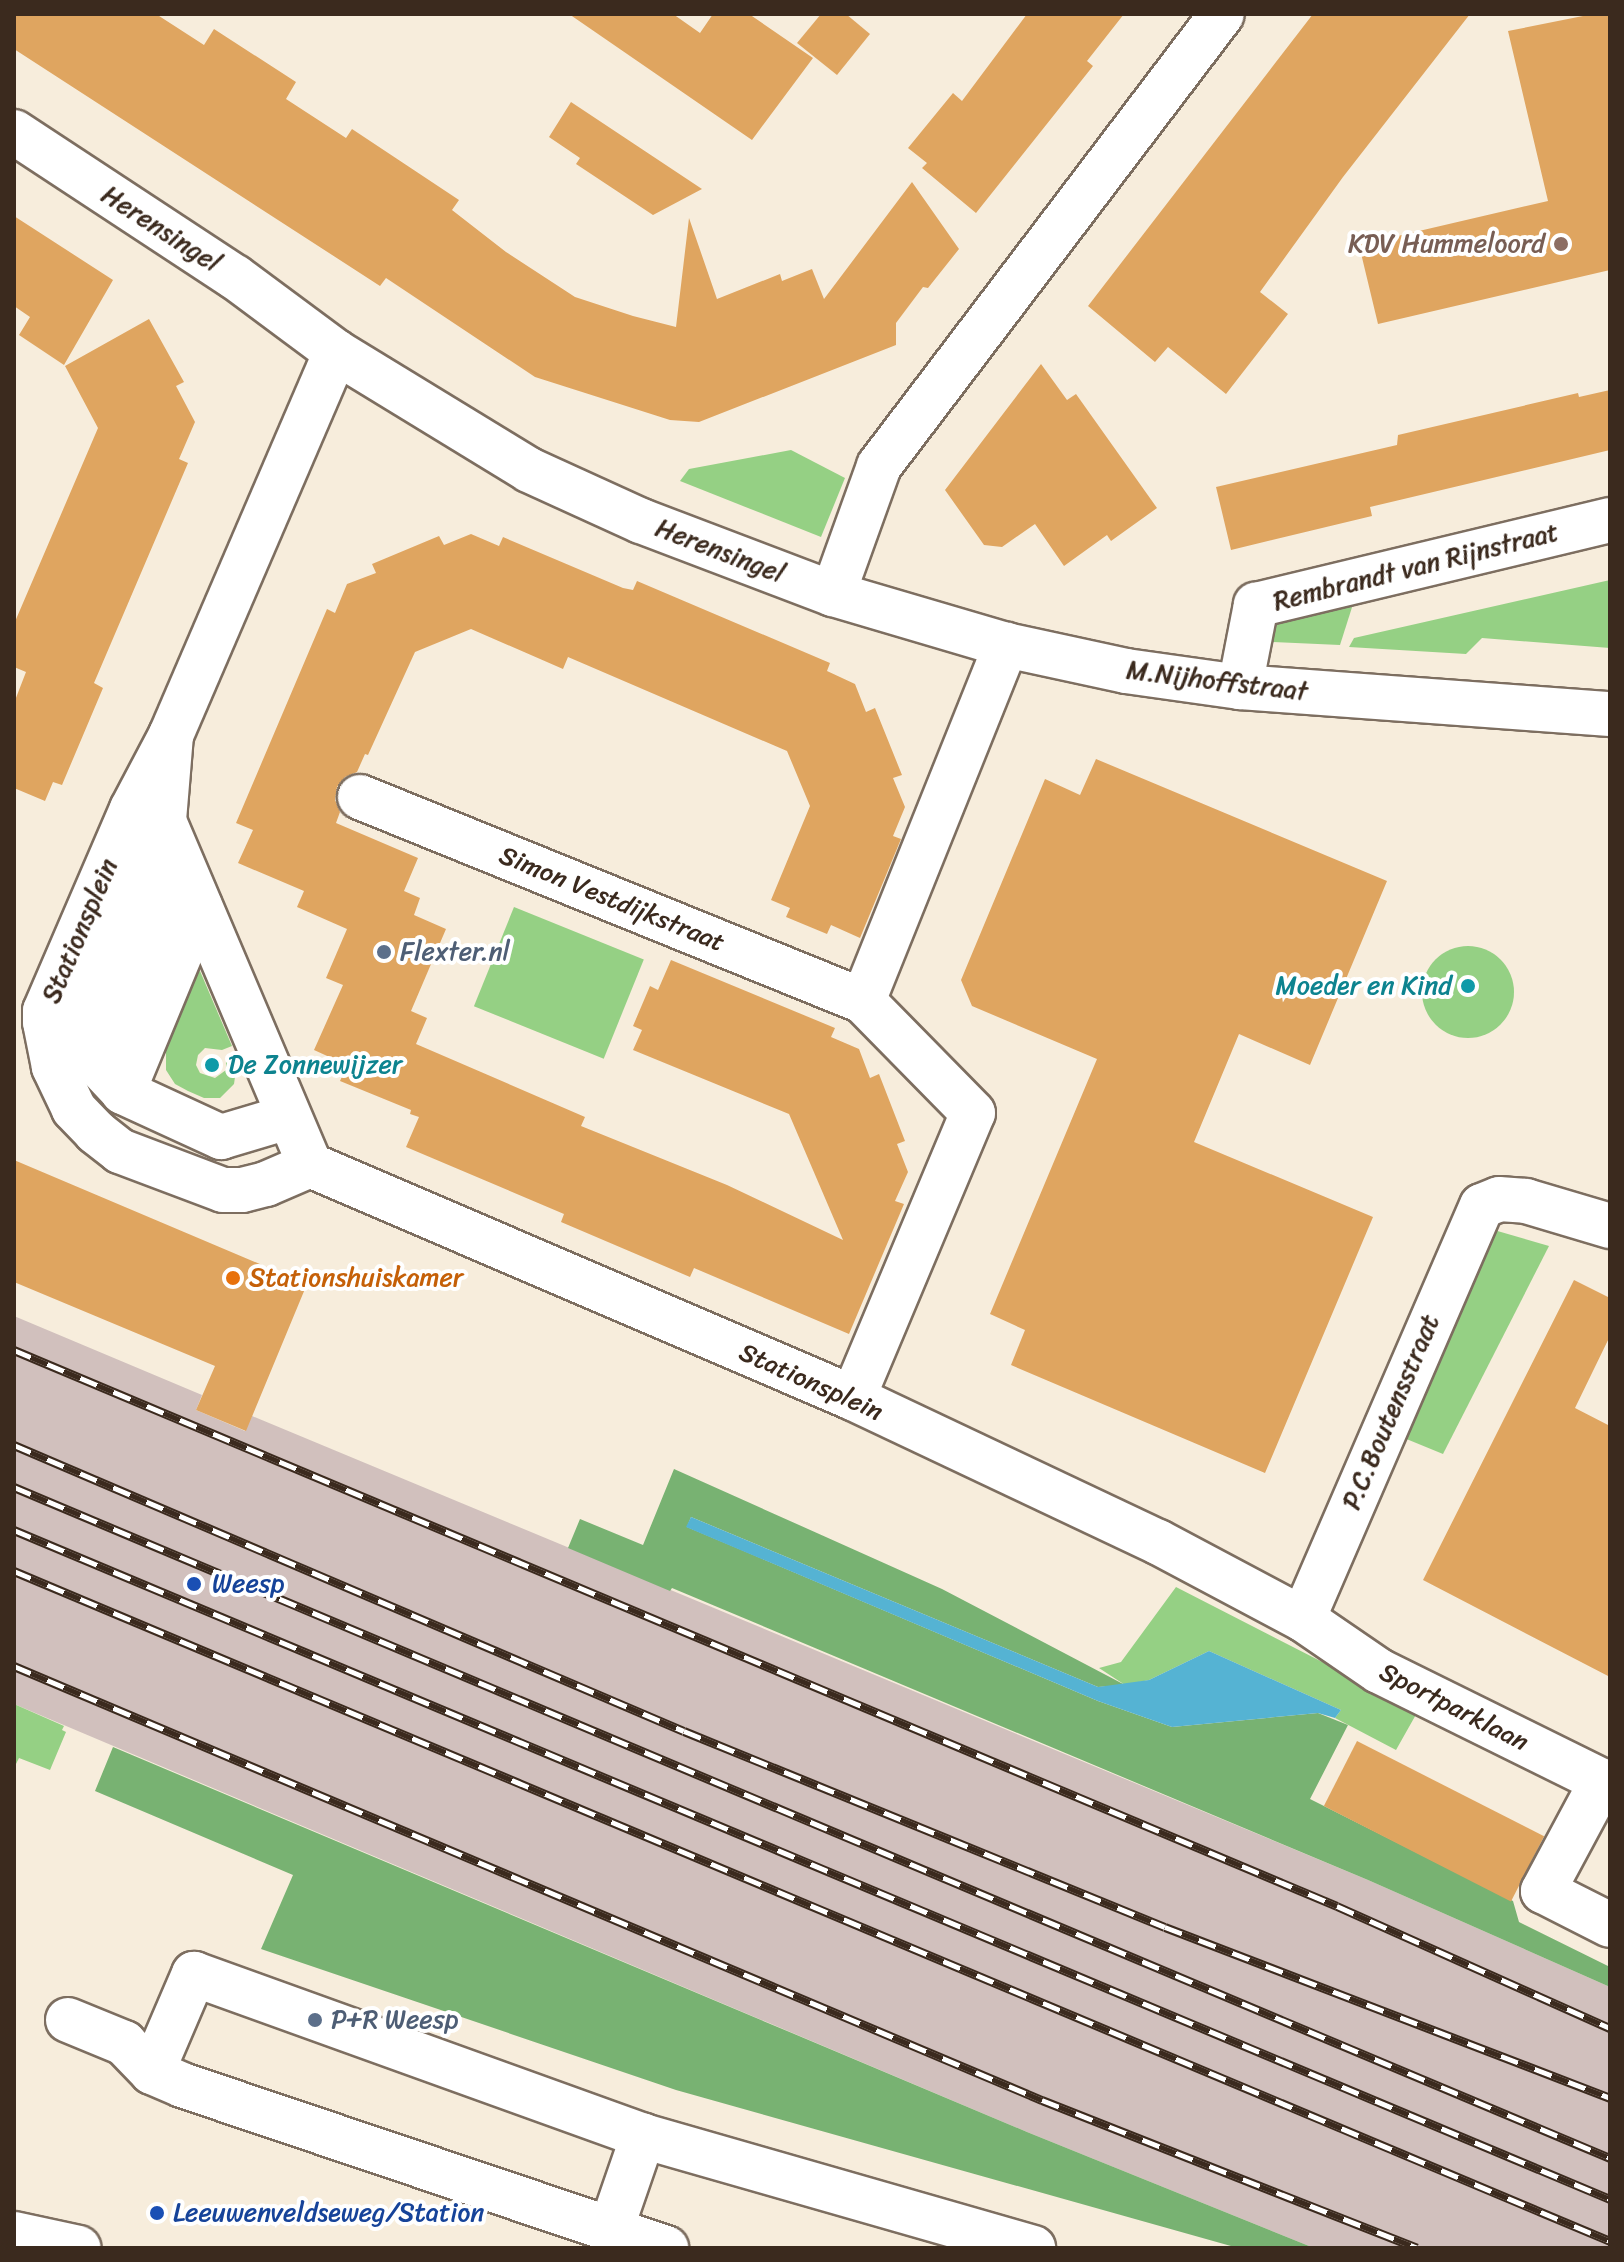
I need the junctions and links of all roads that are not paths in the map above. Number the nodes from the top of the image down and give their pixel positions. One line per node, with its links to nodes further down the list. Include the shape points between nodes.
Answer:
1 (1222, 14): 5 (street, via 879,466)
2 (14, 132): 3 (street, Herensingel, via 235,277)
3 (336, 352): 5 (street, Herensingel, via 529,470 641,521); 9 (street, Stationsplein)
4 (1610, 520): 7 (street, Rembrandt van Rijnstraat, via 1256,605)
5 (833, 594): 6 (street, M.Nijhoffstraat)
6 (1006, 645): 7 (street, M.Nijhoffstraat, via 1126,671); 14 (street)
7 (1240, 687): 8 (street, M.Nijhoffstraat)
8 (1610, 714)
9 (171, 735): 11 (street, Stationsplein); 17 (street, Stationsplein, via 132,809 45,1011 54,1067 74,1109 120,1151 223,1190 266,1184)
10 (360, 797): 14 (street, Simon Vestdijkstraat)
11 (164, 821): 12 (street, Stationsplein); 15 (street, via 79,1016)
12 (182, 865): 13 (street, Stationsplein); 15 (street)
13 (200, 906): 15 (street); 16 (street, Stationsplein)
14 (863, 1001): 19 (street, Simon Vestdijkstraat, via 973,1113)
15 (111, 1079): 16 (street, via 221,1137)
16 (288, 1117): 17 (street, Stationsplein)
17 (310, 1165): 19 (street, Stationsplein)
18 (1610, 1226): 20 (street, P.C.Boutensstraat, via 1526,1201 1499,1199 1482,1206)
19 (853, 1398): 20 (street, Stationsplein, via 1158,1542)
20 (1303, 1619): 21 (street, Sportparklaan, via 1379,1671)
21 (1606, 1783): 22 (street, via 1543,1891)
22 (1610, 1925)
23 (68, 2020): 24 (street, via 124,2043)
24 (152, 2072): 25 (street, via 194,1974); 26 (street)
25 (643, 2136): 26 (street); 30 (street)
26 (610, 2232): 29 (street)
27 (14, 2234): 28 (street)
28 (79, 2248)
29 (666, 2248)
30 (1033, 2248)

